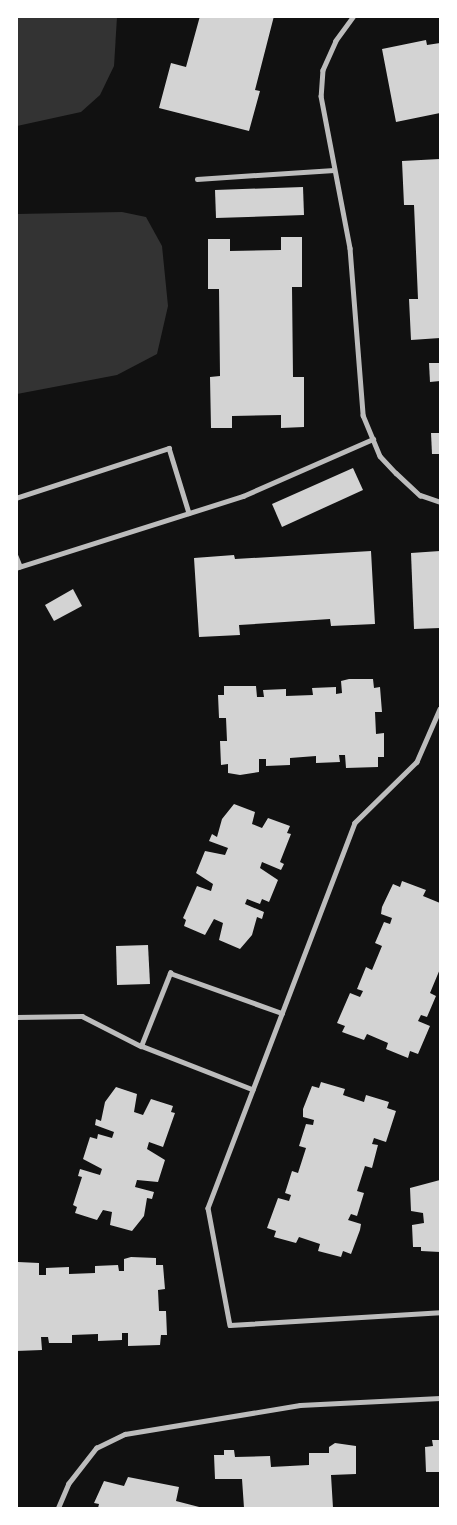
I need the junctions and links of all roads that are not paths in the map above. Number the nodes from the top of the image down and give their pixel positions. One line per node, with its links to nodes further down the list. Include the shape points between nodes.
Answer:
1 (354, 16): 2 (lane, via 336,41 323,70 321,96)
2 (334, 170): 3 (lane); 4 (lane, via 354,289 360,399)
3 (197, 179)
4 (373, 439): 6 (lane, via 380,456 396,473 420,495); 7 (lane, via 243,496)
5 (16, 498): 7 (lane, via 169,448)
6 (441, 502)
7 (189, 513): 9 (lane)
8 (16, 556): 9 (lane)
9 (18, 567)
10 (441, 709): 11 (lane, via 417,762 355,823)
11 (282, 1013): 13 (lane, via 170,973); 14 (lane)
12 (16, 1017): 13 (lane, via 82,1016)
13 (141, 1046): 14 (lane)
14 (253, 1090): 15 (lane, via 208,1209 230,1325)
15 (441, 1312)
16 (441, 1398): 17 (lane, via 300,1404 125,1434 96,1448 68,1484)
17 (58, 1509)

